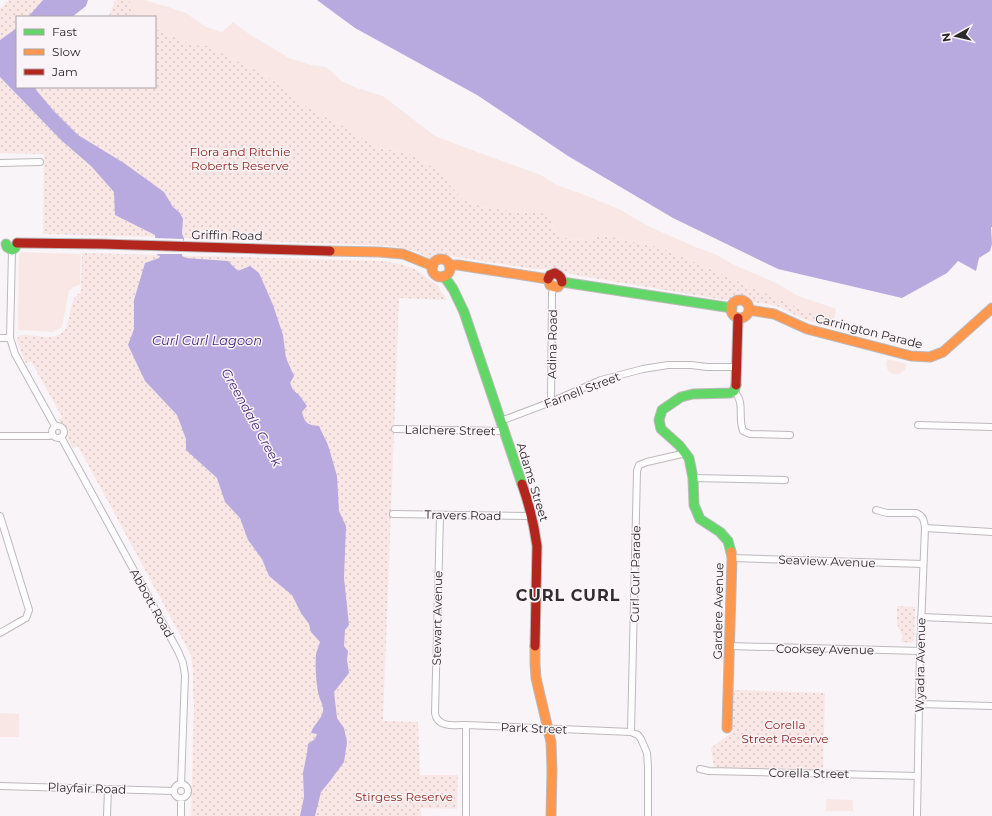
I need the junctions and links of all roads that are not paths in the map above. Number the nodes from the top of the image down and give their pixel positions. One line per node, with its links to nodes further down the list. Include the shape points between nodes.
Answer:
1 (40, 162): 2 (street)
2 (0, 163)
3 (9, 245): 5 (street, Griffin Road, via 183,246 390,252); 15 (street, Abbott Road)
4 (449, 265): 5 (street, via 442,260 436,261); 6 (street, via 448,273); 7 (street)
5 (433, 266): 6 (street, via 436,276)
6 (444, 276): 19 (street, Adams Street, via 464,312)
7 (548, 279): 8 (street, via 550,275 557,274); 9 (street)
8 (562, 282): 9 (street, via 558,287); 10 (street)
9 (554, 287): 18 (street, Adina Road)
10 (732, 308): 12 (street, via 734,303 740,301 746,303); 13 (street, via 733,315)
11 (992, 308): 12 (street, Carrington Parade, via 943,352 926,357 911,356 818,332 779,315)
12 (749, 310): 13 (street, via 746,316)
13 (738, 318): 16 (street)
14 (0, 338): 15 (street)
15 (10, 338): 21 (street, Abbott Road, via 15,354)
16 (736, 367): 17 (street); 18 (street, Farnell Street, via 668,365 643,369 601,380)
17 (734, 390): 26 (street, via 740,402 743,431 750,434); 29 (street, Gardere Avenue, via 730,393 693,394 681,397 662,410 659,420 661,429)
18 (551, 402): 19 (street, Farnell Street)
19 (501, 421): 24 (street, Adams Street)
20 (918, 425): 22 (street)
21 (55, 426): 25 (street); 28 (street, Abbott Road, via 60,426 64,430)
22 (992, 427)
23 (395, 429): 24 (street, Lalchere Street)
24 (504, 431): 36 (street, Adams Street)
25 (52, 435): 27 (street); 28 (street, via 55,438)
26 (790, 435)
27 (0, 436)
28 (61, 437): 55 (street, Abbott Road, via 183,663 185,675)
29 (686, 453): 30 (street, Gardere Avenue); 52 (street, Curl Curl Parade, via 639,465 637,472)
30 (693, 478): 31 (street); 39 (street, Gardere Avenue, via 694,505 700,519 720,532 728,541)
31 (785, 480)
32 (876, 510): 37 (street, Wyadra Avenue, via 888,513 916,513 924,520)
33 (393, 514): 34 (street, Travers Road)
34 (440, 514): 36 (street, Travers Road); 48 (street, Stewart Avenue, via 435,714)
35 (0, 516): 43 (street, via 29,610 26,618)
36 (532, 516): 51 (street, Adams Street, via 537,546 535,670)
37 (925, 528): 38 (street); 40 (street, Wyadra Avenue)
38 (992, 532)
39 (732, 558): 40 (street, Seaview Avenue); 44 (street, Gardere Avenue)
40 (923, 564): 41 (street, Wyadra Avenue)
41 (922, 617): 42 (street); 45 (street, Wyadra Avenue)
42 (992, 620)
43 (0, 633)
44 (729, 646): 45 (street, Cooksey Avenue); 50 (street, Gardere Avenue)
45 (920, 651): 46 (street, Wyadra Avenue)
46 (920, 704): 47 (street); 54 (street, Wyadra Avenue)
47 (992, 706)
48 (438, 721): 49 (street, Park Street)
49 (466, 725): 51 (street, Park Street); 62 (street)
50 (726, 728)
51 (549, 729): 52 (street, Park Street); 63 (street, Adams Street, via 552,755)
52 (631, 732): 64 (street, via 641,739 647,753)
53 (700, 768): 54 (street, Corella Street, via 709,771)
54 (918, 776): 65 (street, Wyadra Avenue)
55 (181, 784): 58 (street, via 175,787); 59 (street, Abbott Road, via 187,787 188,792)
56 (0, 786): 57 (street, Playfair Road)
57 (108, 789): 58 (street, Playfair Road); 60 (street)
58 (174, 791): 59 (street, via 176,797)
59 (181, 799): 61 (street, Abbott Road)
60 (107, 816)
61 (181, 816)
62 (466, 816)
63 (551, 816)
64 (648, 816)
65 (917, 816)

